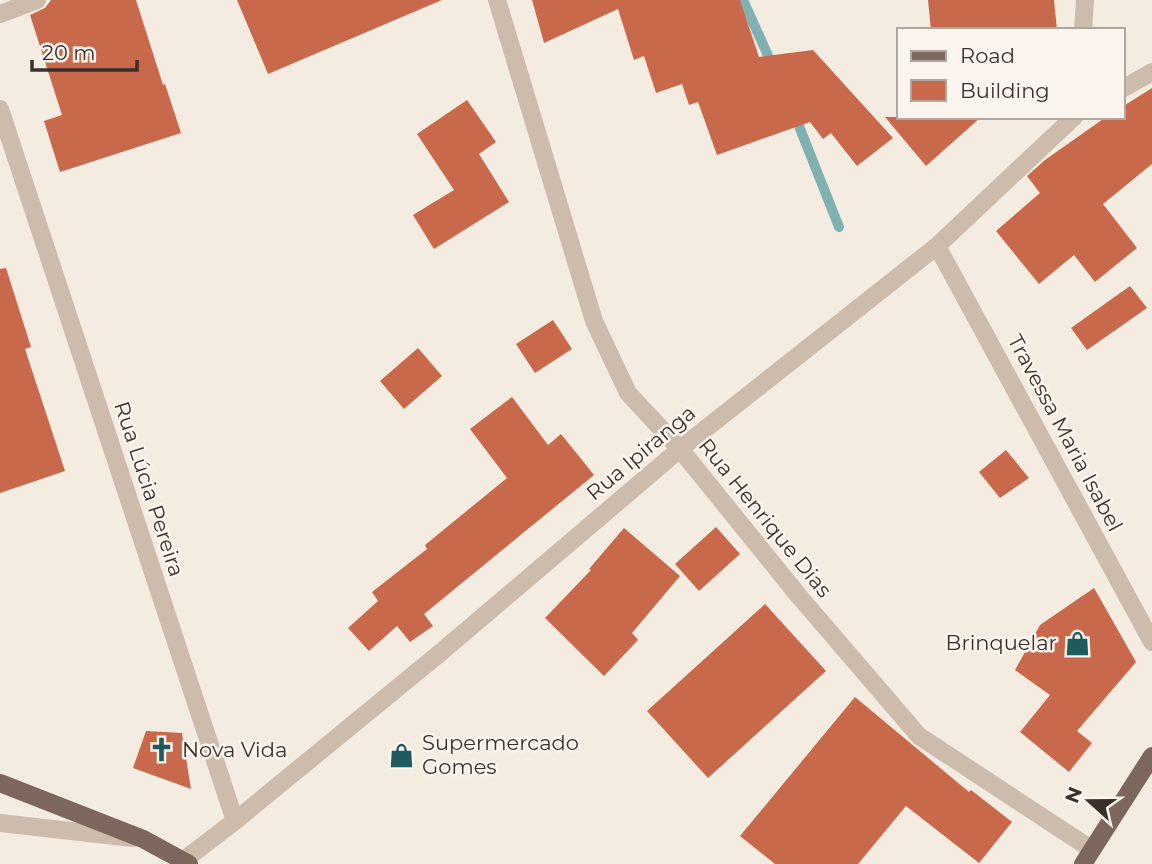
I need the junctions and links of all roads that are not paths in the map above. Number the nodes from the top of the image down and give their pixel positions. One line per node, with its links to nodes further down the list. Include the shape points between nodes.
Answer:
1 (37, 0): 4 (street)
2 (497, 0): 11 (street, Rua Henrique Dias, via 594,321 628,393)
3 (1085, 0): 5 (street)
4 (0, 14)
5 (1083, 28)
6 (1152, 72): 7 (street)
7 (1124, 88)
8 (0, 109): 15 (street, Rua Lúcia Pereira)
9 (1072, 119): 10 (street, Rua Ipiranga)
10 (937, 246): 11 (street, Rua Ipiranga); 12 (street, Travessa Maria Isabel)
11 (680, 449): 15 (street, Rua Ipiranga); 18 (street, Rua Henrique Dias, via 919,736)
12 (1152, 642)
13 (1152, 757): 18 (main road)
14 (0, 783): 17 (main road)
15 (235, 821): 19 (street)
16 (0, 823): 17 (street)
17 (143, 839): 19 (main road)
18 (1087, 857)
19 (186, 862)

